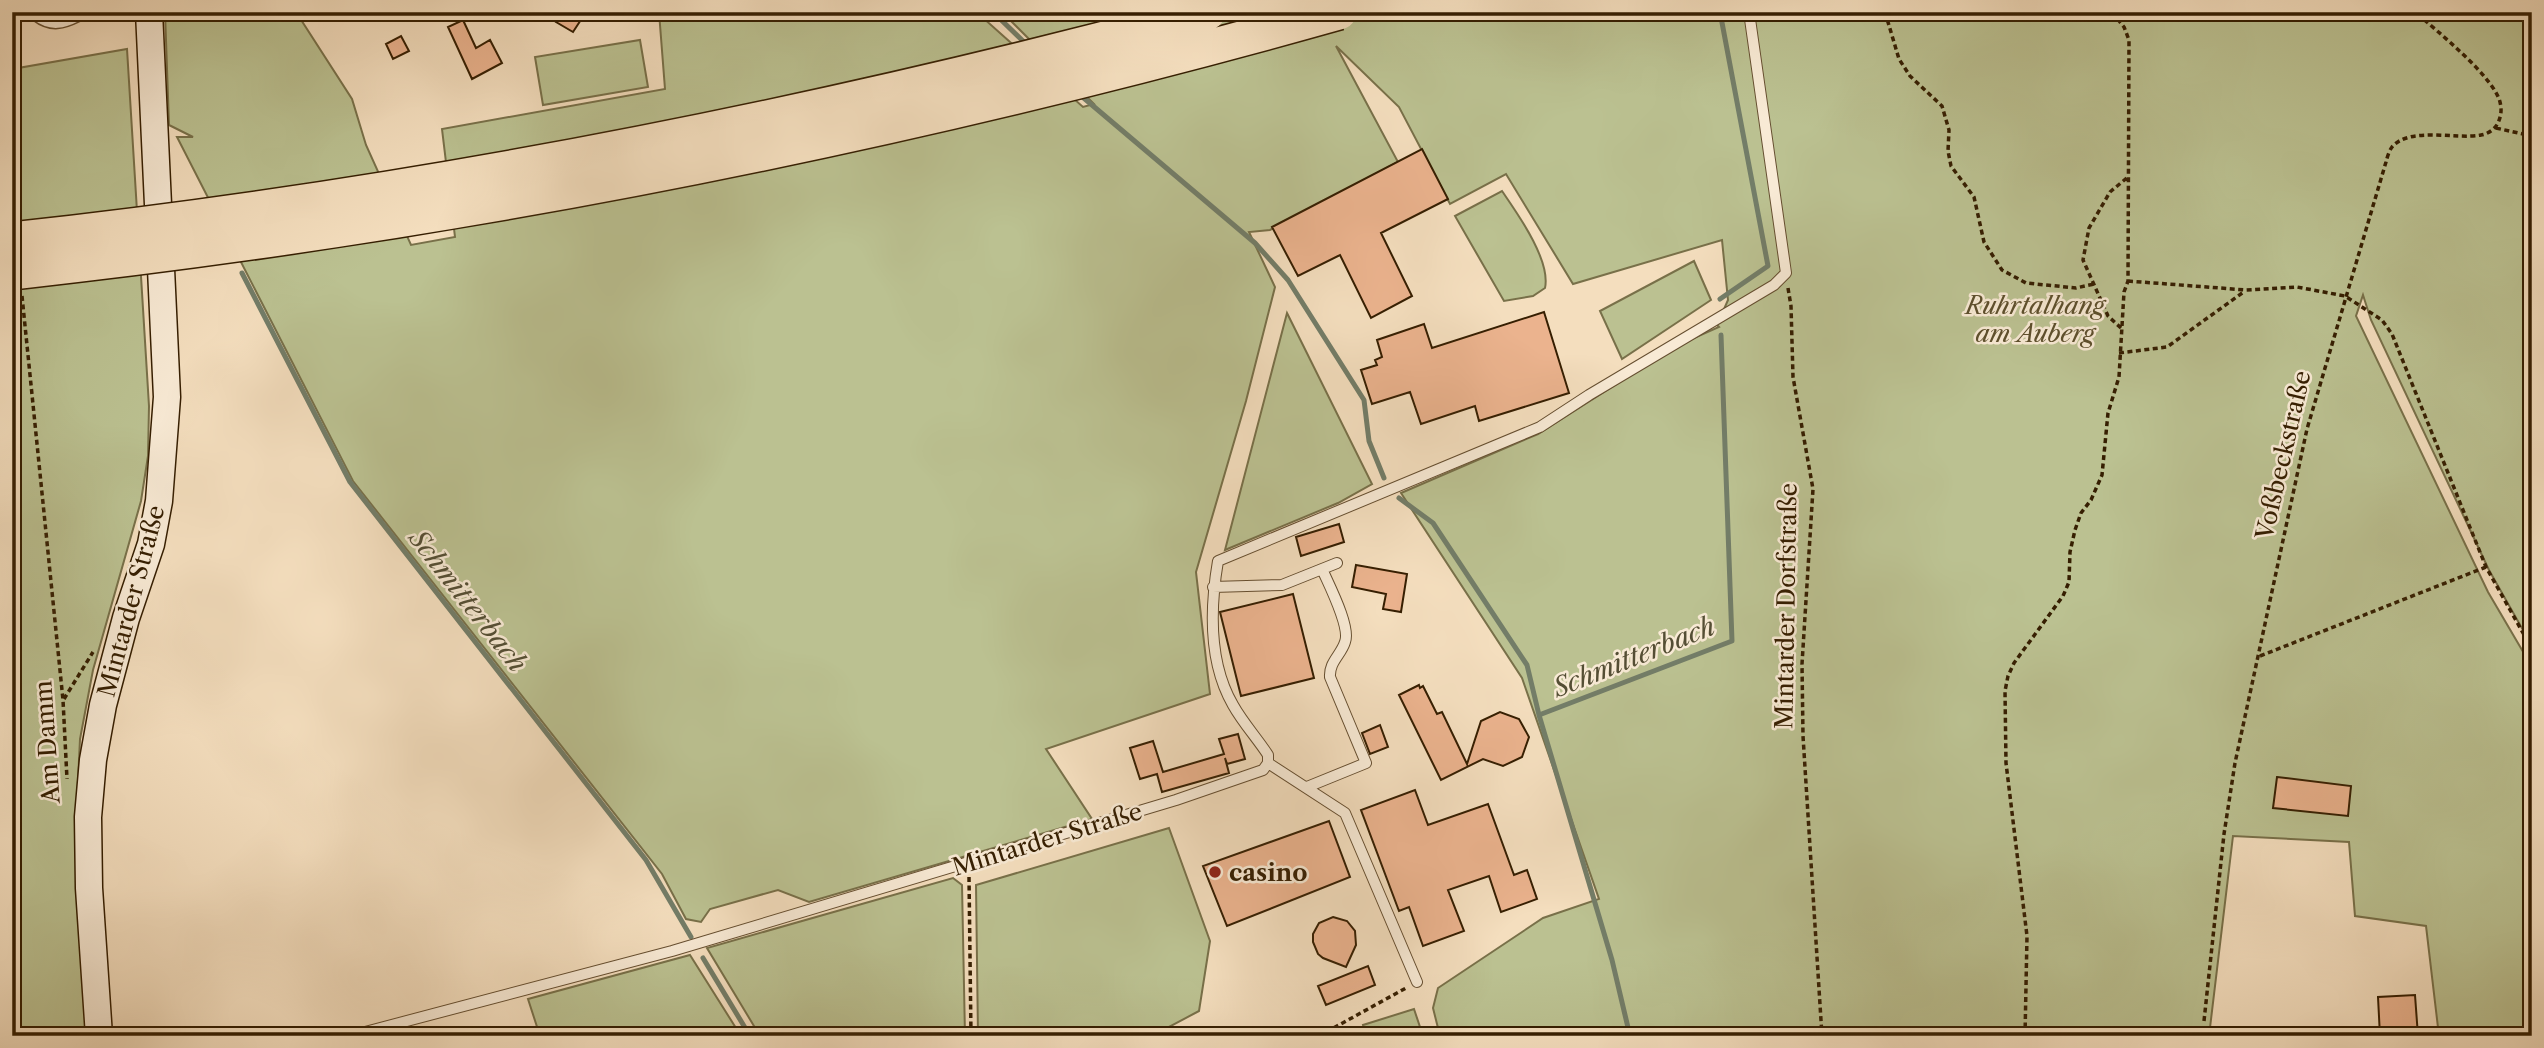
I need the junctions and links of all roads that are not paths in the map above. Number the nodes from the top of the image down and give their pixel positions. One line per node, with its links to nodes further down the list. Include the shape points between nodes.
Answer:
1 (39, 12): 2 (street, via 60,19)
2 (76, 12)
3 (149, 12): 15 (main road, Mintarder Straße, via 167,397 151,544 116,655 93,760 89,888)
4 (1208, 12): 7 (highway, bridge, via 845,102 575,157 303,202)
5 (1339, 12): 8 (highway, bridge, via 988,104 718,163)
6 (1749, 12): 11 (lane, via 1786,274 1540,427 1218,561)
7 (14, 232)
8 (17, 282)
9 (1337, 564): 10 (lane)
10 (1322, 569): 11 (lane, via 1282,584); 13 (lane, via 1347,630 1330,677 1366,763)
11 (1213, 587): 12 (lane, via 1214,641 1225,688 1267,752)
12 (1268, 763): 13 (lane); 16 (lane, Mintarder Straße, via 1259,772 1176,800 968,863 671,951)
13 (1307, 787): 14 (lane, via 1345,813)
14 (1417, 982)
15 (99, 1036)
16 (350, 1036)

